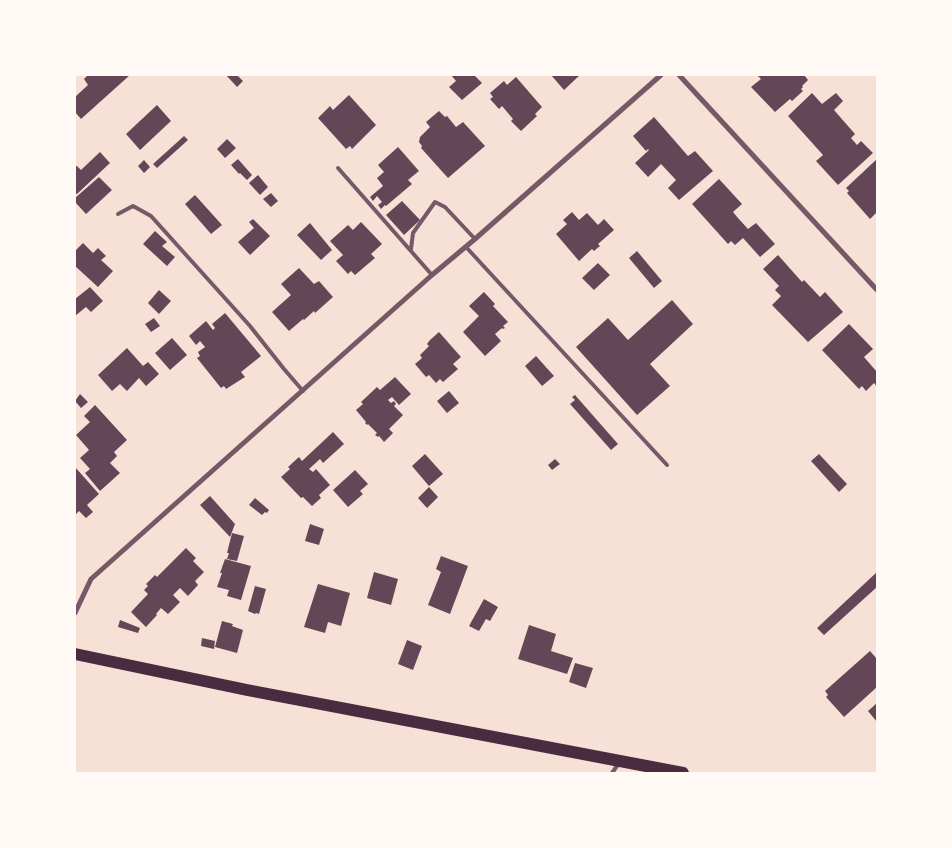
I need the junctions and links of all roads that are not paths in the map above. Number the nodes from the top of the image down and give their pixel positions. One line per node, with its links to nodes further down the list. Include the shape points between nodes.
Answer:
1 (661, 75): 5 (street)
2 (679, 75): 9 (street)
3 (338, 168): 7 (lane)
4 (118, 214): 10 (lane, via 133,206 151,216)
5 (475, 239): 6 (street); 7 (lane, via 445,207 434,202 413,233)
6 (466, 247): 8 (street); 11 (lane)
7 (411, 249): 8 (lane)
8 (432, 275): 10 (street)
9 (877, 290)
10 (304, 391): 12 (street, via 91,579)
11 (667, 465)
12 (75, 612)
13 (75, 654): 14 (main road)
14 (620, 761): 15 (lane); 16 (main road)
15 (612, 773)
16 (683, 773)

